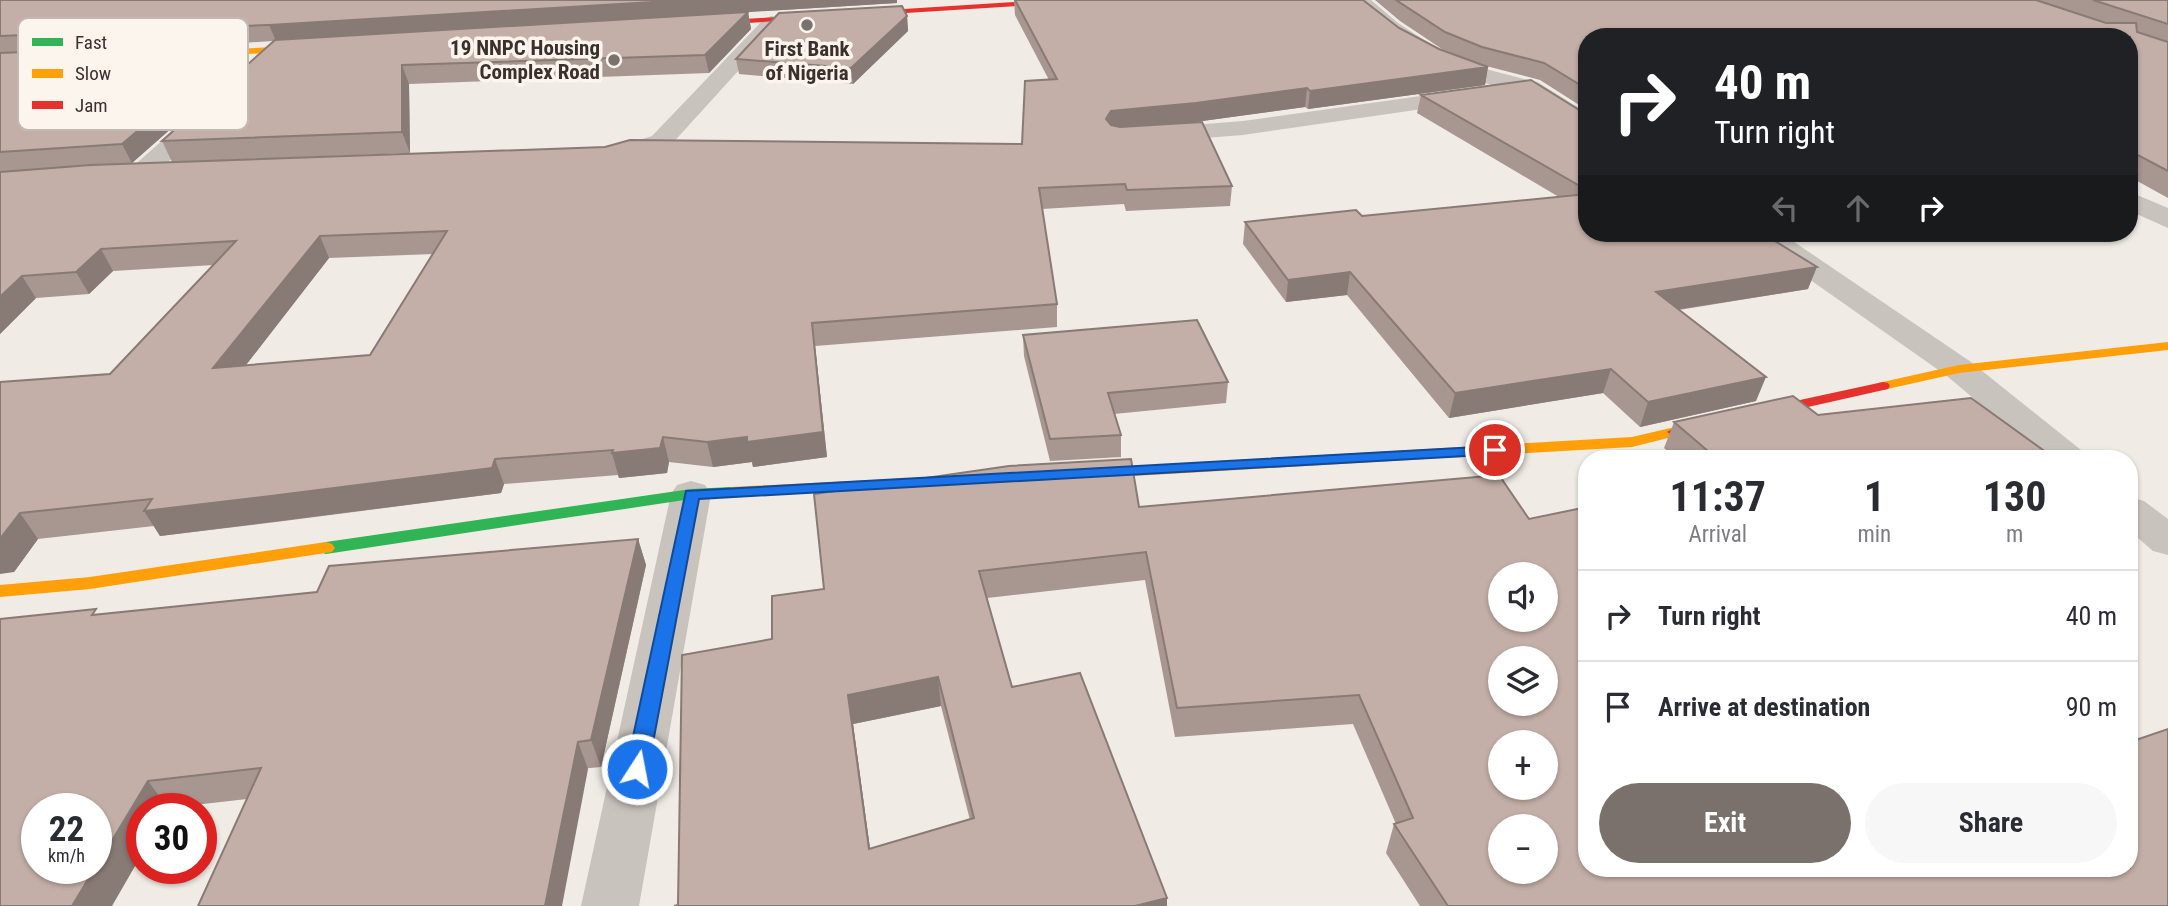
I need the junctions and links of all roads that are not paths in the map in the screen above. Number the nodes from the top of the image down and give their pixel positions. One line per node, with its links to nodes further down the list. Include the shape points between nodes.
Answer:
1 (899, 0): 4 (street, via 679,20)
2 (1084, 0): 4 (street)
3 (1360, 0): 9 (street, via 1433,56 1470,72)
4 (775, 19): 13 (street, via 661,141)
5 (248, 45): 7 (street, via 330,41)
6 (248, 50): 7 (street)
7 (276, 50): 8 (street)
8 (252, 75)
9 (1531, 88): 10 (street); 12 (street, via 1243,128)
10 (1578, 117)
11 (186, 130): 16 (street)
12 (1133, 136)
13 (596, 157)
14 (182, 172): 16 (street)
15 (115, 174): 16 (street)
16 (140, 174)
17 (2138, 204): 18 (street)
18 (2168, 219)
19 (1775, 242): 21 (street)
20 (2168, 346): 21 (street)
21 (1959, 369): 22 (street); 23 (street, via 1632,442)
22 (2057, 450)
23 (1068, 475)
24 (942, 481): 25 (street)
25 (691, 494): 28 (street, via 90,583); 29 (street)
26 (2138, 517): 27 (street)
27 (2168, 541)
28 (0, 591)
29 (610, 906)

